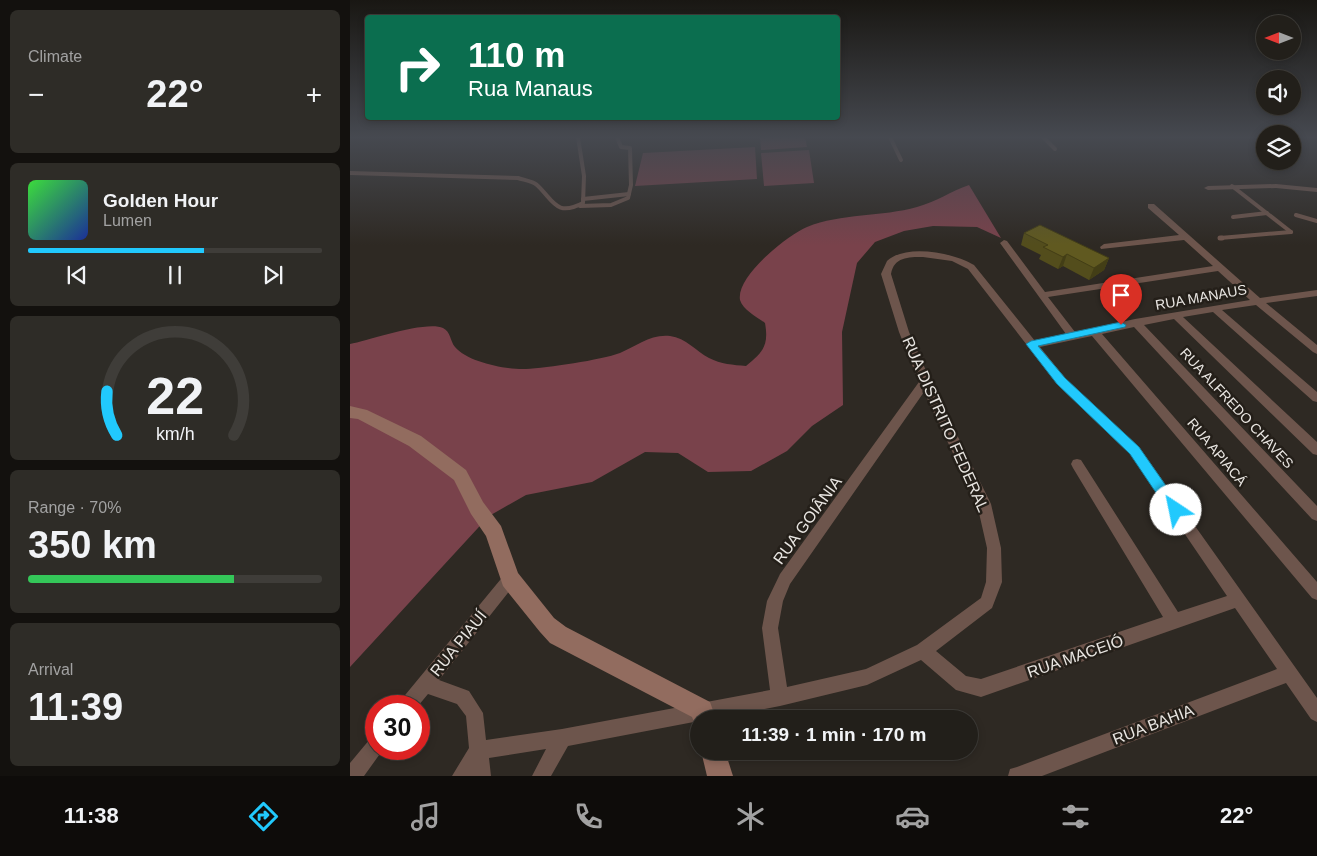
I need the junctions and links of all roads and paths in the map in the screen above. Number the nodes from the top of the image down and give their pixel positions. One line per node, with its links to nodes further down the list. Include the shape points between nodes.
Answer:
1 (357, 173): 9 (lane, via 518,178 536,183 551,205 564,209)
2 (584, 173): 8 (lane)
3 (629, 173): 7 (lane)
4 (1231, 186): 5 (street); 6 (street); 11 (lane)
5 (1208, 188)
6 (1317, 190)
7 (629, 194): 8 (lane); 9 (lane, via 619,203)
8 (583, 199): 9 (lane)
9 (579, 206)
10 (1152, 206): 15 (street)
11 (1267, 213): 13 (lane); 16 (lane, via 1291,232)
12 (1296, 215): 14 (lane)
13 (1233, 217)
14 (1317, 221)
15 (1185, 237): 18 (street); 19 (street)
16 (1220, 238)
17 (1004, 243): 21 (street)
18 (1104, 247)
19 (1219, 268): 21 (street); 22 (street)
20 (1317, 293): 22 (street, RUA MANAUS)
21 (1043, 295): 27 (street)
22 (1257, 301): 23 (street, RUA MANAUS); 29 (street)
23 (1214, 308): 24 (street, RUA MANAUS); 31 (street)
24 (1175, 315): 25 (street, RUA MANAUS); 33 (street)
25 (1135, 322): 26 (street, RUA MANAUS); 35 (street, RUA ALFREDO CHAVES)
26 (1094, 331): 27 (street, RUA MANAUS); 37 (street, RUA APIACÁ)
27 (1072, 336): 28 (street, RUA MANAUS)
28 (1031, 344): 30 (street, RUA DISTRITO FEDERAL, via 964,261 944,255 895,258 888,264 886,274 904,332); 38 (street, RUA DISTRITO FEDERAL, via 1061,381 1135,451)
29 (1317, 350)
30 (925, 382): 40 (street, RUA DISTRITO FEDERAL, via 984,504 994,548 994,582 987,603); 44 (street, RUA GOIÂNIA, via 785,579 775,601 770,628)
31 (1317, 398)
32 (350, 412): 36 (street, via 361,414 415,441 460,475 494,532)
33 (1317, 450)
34 (1077, 464): 39 (street)
35 (1317, 515)
36 (510, 579): 42 (street, RUA PIAUÍ); 45 (street, via 558,635)
37 (1317, 593)
38 (1236, 600): 39 (street, RUA MACEIÓ); 41 (street, RUA DISTRITO FEDERAL)
39 (1175, 622): 40 (street, RUA MACEIÓ, via 981,688 962,684)
40 (923, 651): 44 (street, RUA DISTRITO FEDERAL, via 867,677)
41 (1289, 673): 47 (street, RUA DISTRITO FEDERAL); 58 (street, RUA BAHIA)
42 (425, 684): 43 (street, RUA PIAUÍ); 50 (street, via 463,696 474,713)
43 (416, 695)
44 (780, 696): 46 (street, RUA DISTRITO FEDERAL)
45 (694, 710)
46 (723, 710)
47 (1317, 713)
48 (690, 717): 49 (street, RUA DISTRITO FEDERAL)
49 (562, 738): 50 (street, RUA DISTRITO FEDERAL); 56 (street)
50 (479, 750): 54 (street); 55 (street)
51 (365, 759): 53 (street)
52 (716, 760): 57 (street)
53 (352, 776)
54 (461, 776)
55 (482, 776)
56 (541, 776)
57 (720, 776)
58 (1017, 776)

